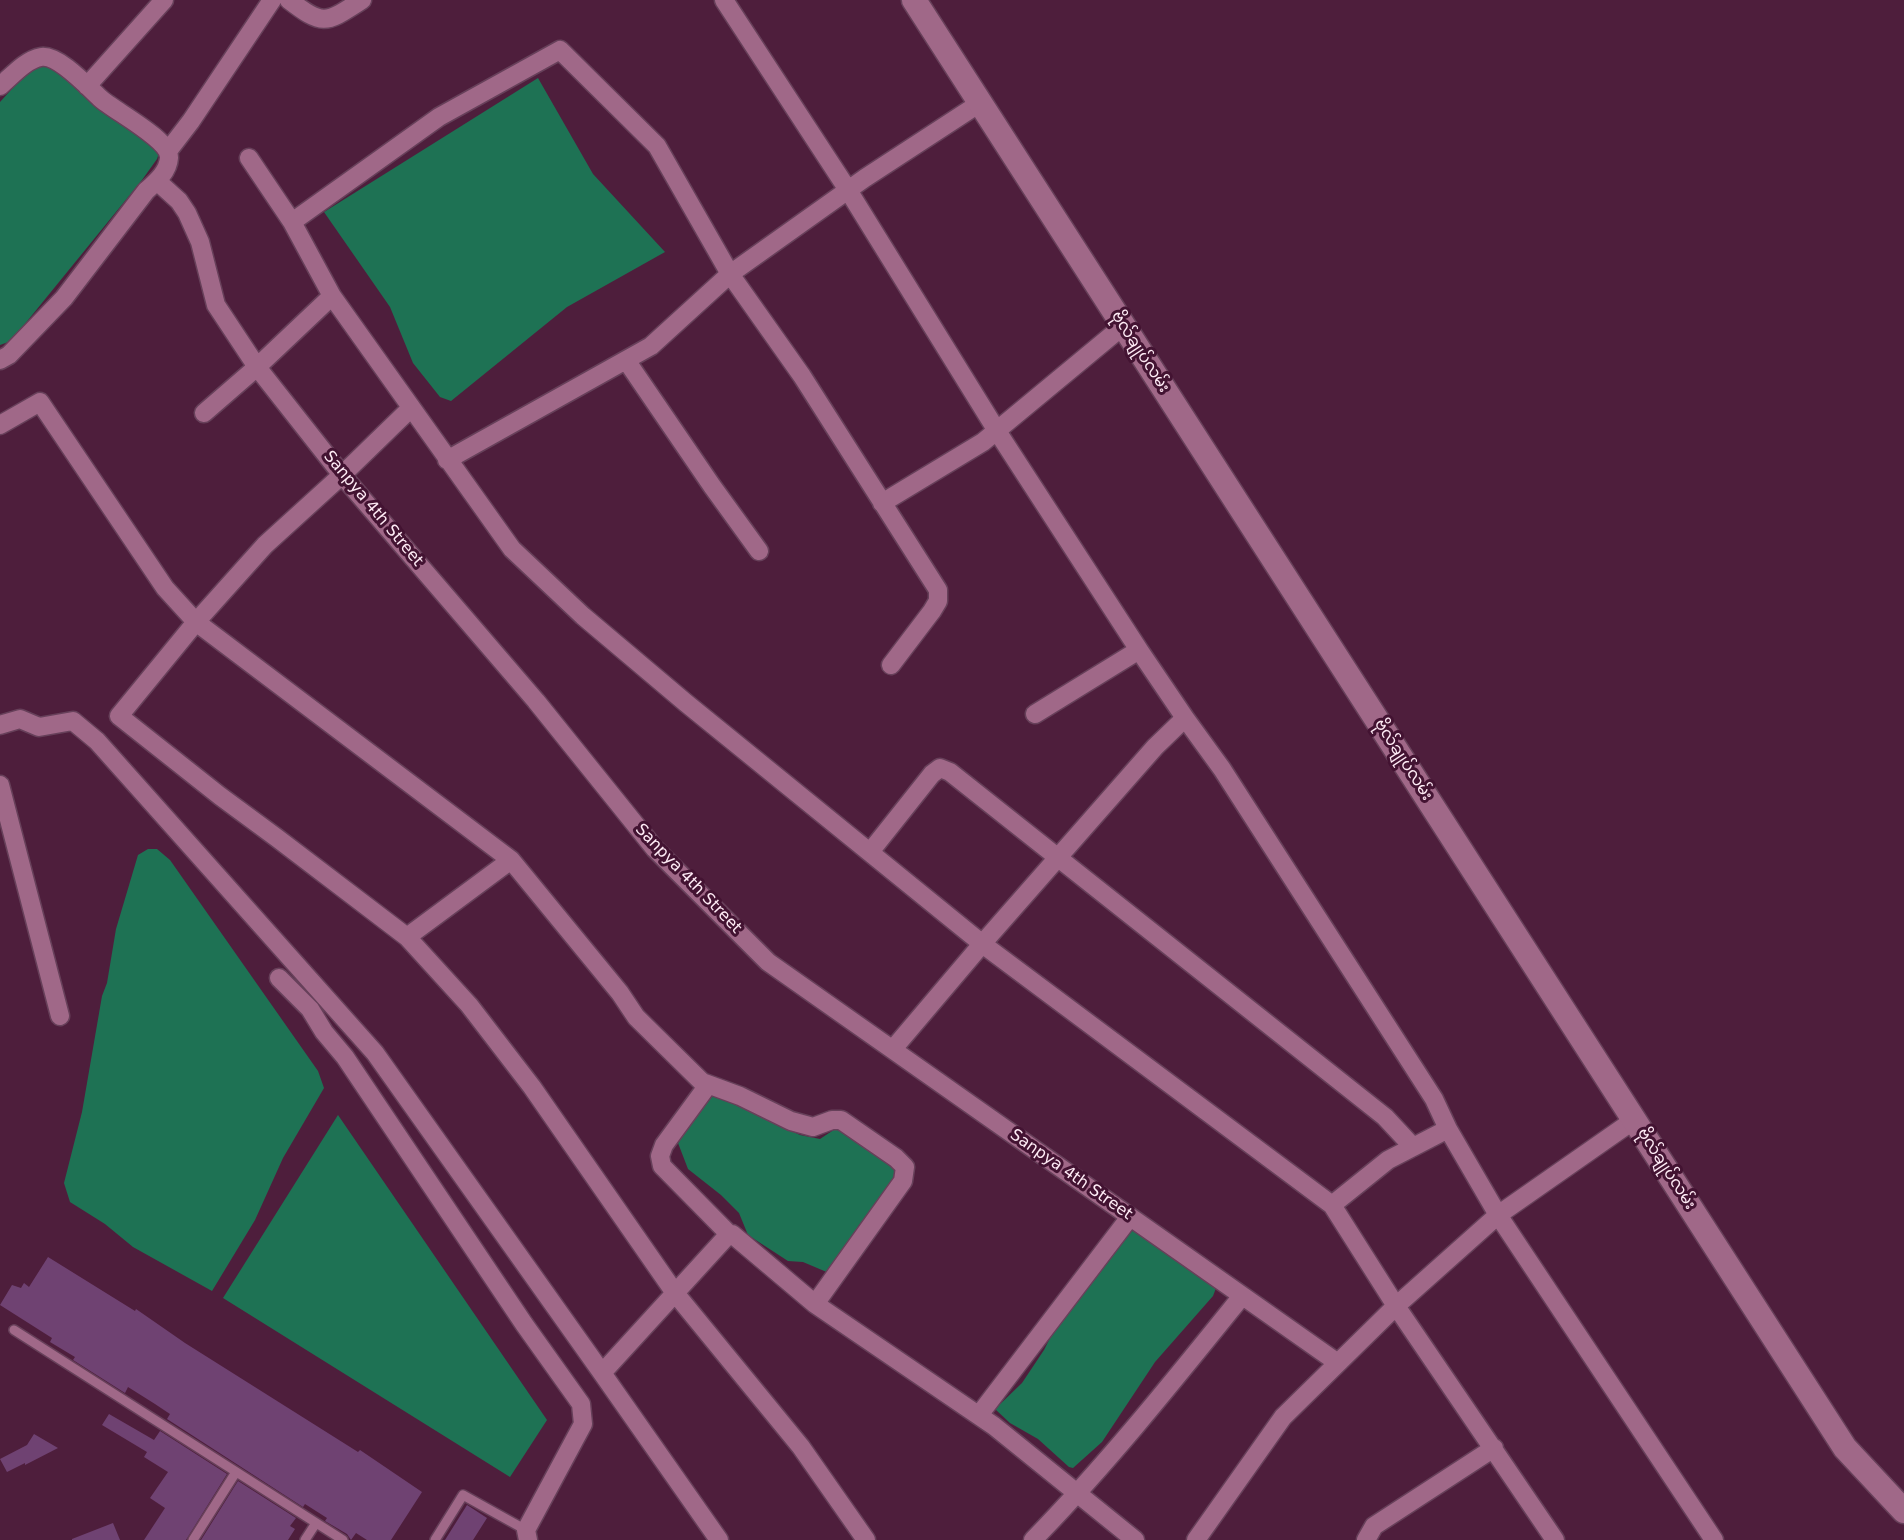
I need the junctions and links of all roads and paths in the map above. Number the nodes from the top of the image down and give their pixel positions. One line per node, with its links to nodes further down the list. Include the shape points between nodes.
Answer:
1 (164, 0): 8 (street)
2 (272, 0): 10 (street)
3 (289, 0): 4 (street, via 310,16 325,20)
4 (362, 0)
5 (724, 0): 13 (street)
6 (914, 0): 9 (street, ဗိုလ်ချုပ်လမ်း)
7 (0, 86): 8 (street, via 28,62 42,57 54,59)
8 (87, 86): 10 (street)
9 (980, 103): 13 (street); 17 (street, ဗိုလ်ချုပ်လမ်း)
10 (168, 150): 12 (street, via 169,158)
11 (249, 158): 14 (street)
12 (157, 181): 18 (street, via 64,298); 20 (street, Sanpya 4th Street, via 187,213 200,242 216,305)
13 (848, 190): 15 (street); 24 (street)
14 (292, 222): 15 (street, via 439,117 560,50 657,146); 16 (street)
15 (730, 274): 19 (street, via 651,346); 27 (street, via 802,376)
16 (332, 296): 20 (street); 21 (street)
17 (1123, 326): 24 (street); 47 (street, ဗိုလ်ချုပ်လမ်း)
18 (0, 360)
19 (626, 360): 25 (street); 28 (street)
20 (257, 367): 22 (street); 26 (street, Sanpya 4th Street)
21 (411, 408): 25 (street); 26 (street)
22 (204, 413)
23 (0, 425): 29 (street, via 40,402 165,588)
24 (997, 431): 27 (street); 30 (street)
25 (447, 460): 38 (street, via 512,549 583,616)
26 (342, 475): 29 (street, via 265,545); 45 (street, Sanpya 4th Street, via 536,701 655,849 768,962)
27 (882, 503): 31 (street, via 938,590 938,602)
28 (759, 551)
29 (196, 622): 33 (street); 40 (street)
30 (1139, 650): 32 (street); 34 (street)
31 (891, 665)
32 (1035, 714)
33 (119, 716): 36 (street); 41 (street)
34 (1185, 718): 39 (street); 48 (street, via 1222,769 1434,1099)
35 (0, 725): 36 (street, via 20,719 39,727 73,722)
36 (97, 741): 60 (street, via 375,1053)
37 (0, 785): 44 (street)
38 (870, 852): 39 (street, via 940,768); 42 (street)
39 (1058, 857): 42 (street); 49 (street, via 1385,1118)
40 (511, 860): 41 (street); 46 (street, via 636,1017)
41 (407, 937): 54 (street, via 469,1005 525,1078)
42 (982, 944): 45 (street); 50 (street)
43 (279, 978): 67 (street, via 309,1009 345,1057 581,1404 583,1424)
44 (60, 1016)
45 (893, 1049): 52 (street, Sanpya 4th Street)
46 (708, 1085): 53 (street, via 660,1156 662,1166); 56 (street, via 813,1127 841,1120 905,1167 903,1181)
47 (1634, 1119): 51 (street); 65 (street, ဗိုလ်ချုပ်လမ်း, via 1845,1448)
48 (1448, 1129): 49 (street); 51 (street)
49 (1413, 1147): 50 (street, via 1388,1160)
50 (1332, 1205): 57 (street)
51 (1498, 1215): 57 (street); 79 (street)
52 (1130, 1217): 55 (street, Sanpya 4th Street); 61 (street)
53 (729, 1234): 54 (street); 56 (street)
54 (675, 1293): 60 (street); 73 (street, via 801,1447)
55 (1242, 1296): 59 (street, Sanpya 4th Street); 64 (street)
56 (815, 1304): 61 (street)
57 (1396, 1306): 59 (street); 62 (street)
58 (14, 1330): 63 (lane)
59 (1338, 1363): 76 (street, via 1283,1417)
60 (602, 1373): 72 (street)
61 (979, 1415): 64 (street)
62 (1494, 1448): 77 (street, via 1374,1526); 78 (street)
63 (236, 1472): 66 (lane); 68 (lane)
64 (1078, 1494): 74 (street); 75 (street)
65 (1904, 1511)
66 (316, 1523): 69 (lane); 70 (lane)
67 (527, 1535): 71 (lane, via 463,1495)
68 (193, 1540)
69 (305, 1540)
70 (343, 1540)
71 (435, 1540)
72 (719, 1540)
73 (866, 1540)
74 (1033, 1540)
75 (1135, 1540)
76 (1196, 1540)
77 (1366, 1540)
78 (1555, 1540)
79 (1714, 1540)

